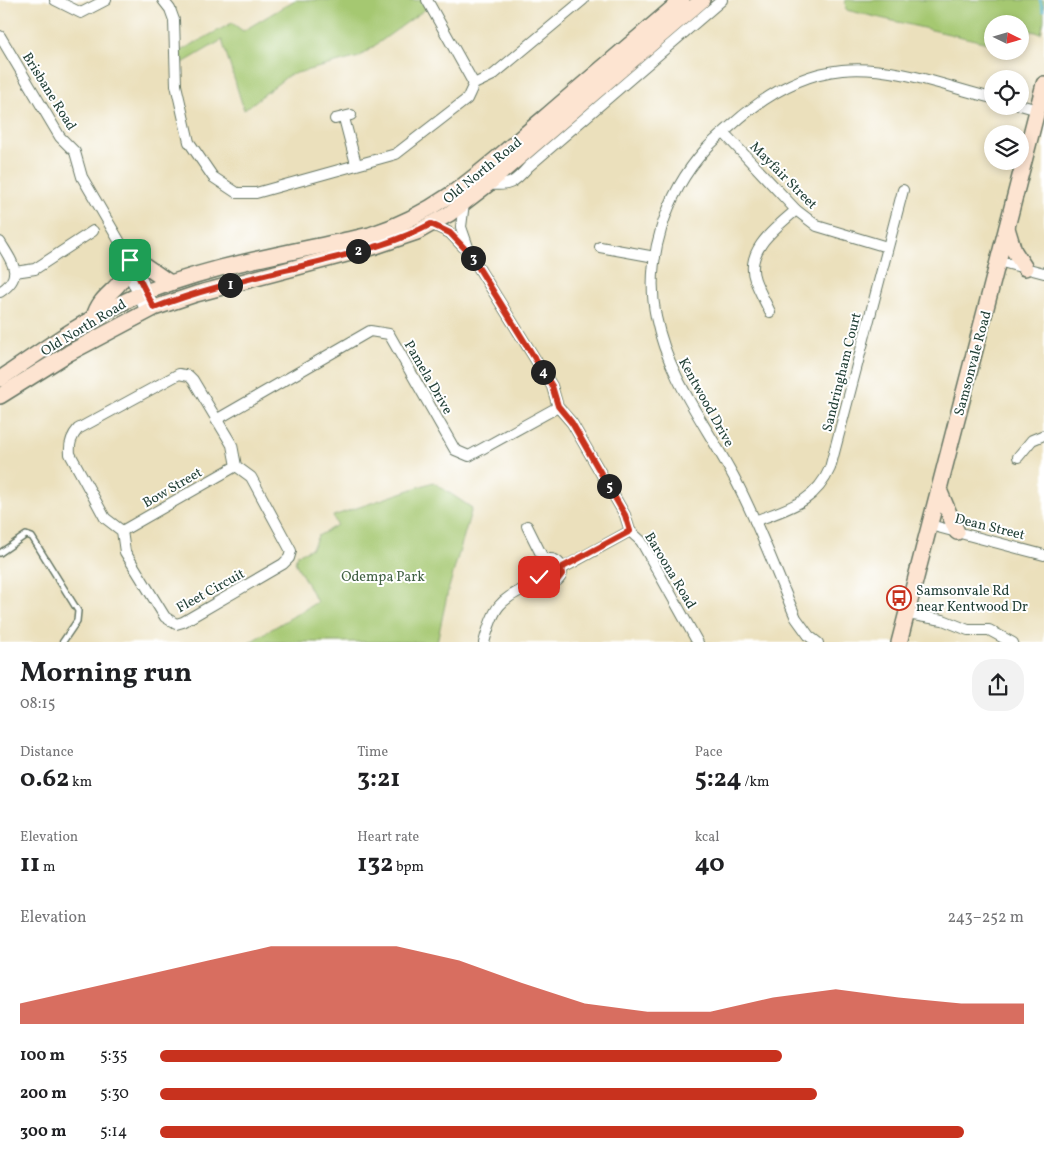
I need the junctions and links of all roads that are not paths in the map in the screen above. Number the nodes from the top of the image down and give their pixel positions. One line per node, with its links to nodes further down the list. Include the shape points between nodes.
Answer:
1 (55, 0): 2 (street, via 81,13)
2 (106, 0)
3 (163, 0): 17 (street, via 174,20 176,78 185,129 189,142 213,177 237,193 256,193)
4 (427, 0): 10 (street)
5 (583, 0): 10 (street, via 493,75)
6 (682, 0): 35 (main road, Old North Road, via 478,176 428,211 370,235)
7 (702, 0): 18 (main road, Old North Road)
8 (722, 0): 18 (street, Old North Road, via 519,177 506,186)
9 (0, 36): 31 (street, Brisbane Road, via 60,137 75,152 82,178)
10 (474, 84): 17 (street, via 467,99 396,154)
11 (1044, 84): 14 (main road, Samsonvale Road)
12 (984, 96): 16 (street, Kentwood Drive, via 886,71 842,70 805,78 778,91 752,108)
13 (1029, 108): 14 (street)
14 (1038, 110): 23 (main road, Samsonvale Road)
15 (343, 117): 17 (street)
16 (724, 133): 21 (street, Mayfair Street); 29 (street, Kentwood Drive, via 705,150 672,200)
17 (356, 164)
18 (488, 184): 20 (main road, Old North Road)
19 (903, 190): 27 (street, Sandringham Court)
20 (464, 203): 22 (main road, Old North Road); 28 (street, Baroona Road, via 461,227)
21 (796, 210): 27 (street, Mayfair Street, via 817,226); 39 (street, via 766,237 755,255 754,278)
22 (431, 224): 28 (street, Baroona Road, via 450,233); 38 (main road, Old North Road, via 373,247 196,294)
23 (1007, 228): 30 (main road, Samsonvale Road); 32 (main road, via 1014,251)
24 (93, 231): 33 (street, via 35,269)
25 (0, 242): 33 (street)
26 (600, 247): 29 (street)
27 (887, 247): 49 (street, Sandringham Court, via 825,481 807,500)
28 (470, 254): 43 (street, Baroona Road, via 552,386)
29 (655, 257): 49 (street, Kentwood Drive, via 655,315 664,349 677,379)
30 (998, 261): 32 (street); 48 (main road, Samsonvale Road)
31 (128, 264): 35 (main road, via 138,261); 37 (street, Brisbane Road); 40 (main road, via 120,283 98,303)
32 (1025, 268): 34 (street)
33 (15, 272): 36 (street, via 12,282)
34 (1044, 273)
35 (170, 283): 37 (main road, Old North Road)
36 (0, 292)
37 (143, 293): 38 (street, Brisbane Road); 40 (main road, Old North Road)
38 (150, 310): 42 (main road, Old North Road, via 69,353)
39 (770, 312)
40 (94, 317): 41 (main road, Old North Road)
41 (0, 379)
42 (0, 396)
43 (558, 406): 44 (street, Pamela Drive, via 469,456 463,454 455,450 389,334 370,331); 53 (street, Baroona Road, via 572,423 625,515)
44 (216, 420): 47 (street, via 232,445); 52 (street, via 193,380 179,374 75,432 70,441 70,454 105,518)
45 (1044, 435): 46 (street, via 1032,440)
46 (1018, 457)
47 (236, 466): 52 (street, Bow Street); 52 (street, Fleet Circuit, via 251,477 290,546 291,555 283,564 183,622 173,624 165,618 125,552)
48 (939, 490): 50 (main road, Samsonvale Road); 54 (main road)
49 (755, 521): 64 (street, Kentwood Drive, via 796,618 809,636)
50 (930, 525): 54 (street, Dean Street); 60 (main road, Samsonvale Road)
51 (527, 526): 57 (street)
52 (122, 531)
53 (630, 531): 58 (street); 63 (street, Baroona Road, via 641,541)
54 (958, 532): 56 (street, Dean Street)
55 (0, 553): 61 (lane, via 26,535 32,537 78,611 77,621)
56 (1044, 554)
57 (544, 560): 58 (street, via 553,558); 59 (street, via 538,567)
58 (561, 568): 59 (street, via 562,574 556,582 547,583)
59 (541, 578): 62 (street, via 498,603)
60 (907, 614): 65 (main road, Samsonvale Road); 66 (street, via 943,620 968,630 990,630)
61 (62, 642)
62 (484, 642)
63 (698, 642)
64 (818, 642)
65 (899, 642)
66 (1013, 642)

